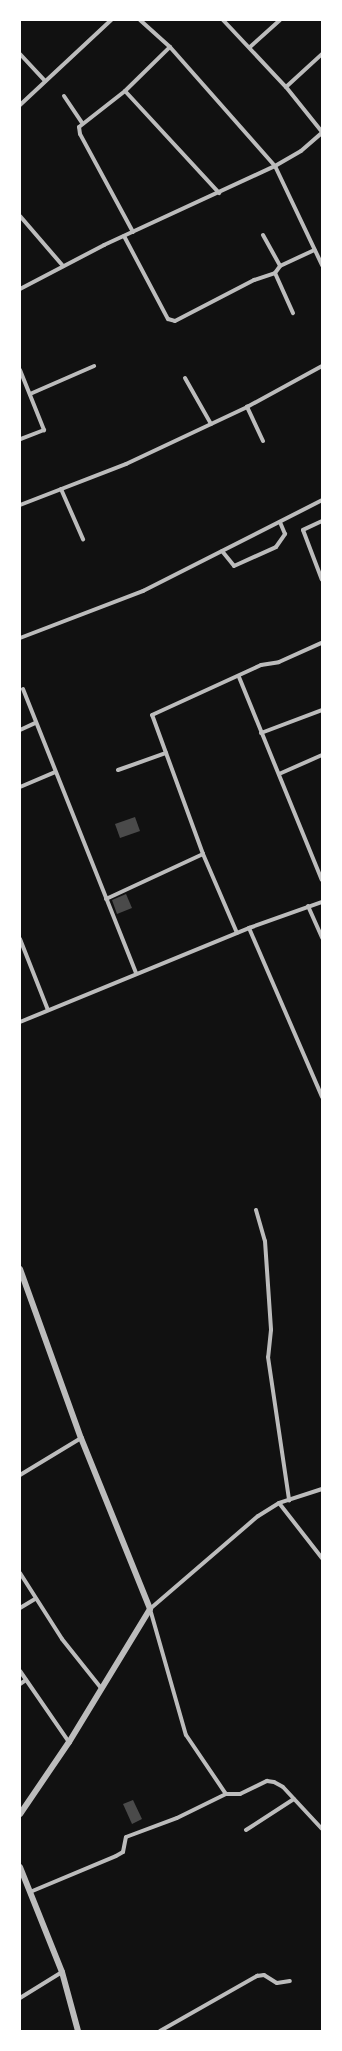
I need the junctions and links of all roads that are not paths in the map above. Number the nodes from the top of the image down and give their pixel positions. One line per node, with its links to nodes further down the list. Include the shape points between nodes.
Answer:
1 (111, 20): 9 (street)
2 (140, 20): 5 (street)
3 (223, 20): 6 (street)
4 (280, 20): 6 (street)
5 (170, 47): 11 (street); 16 (street)
6 (250, 47): 10 (street)
7 (20, 54): 9 (street)
8 (322, 54): 10 (street)
9 (45, 81): 13 (street)
10 (286, 87): 15 (street)
11 (125, 91): 14 (street); 17 (street)
12 (64, 96): 14 (street)
13 (20, 105)
14 (82, 123): 19 (street, via 79,127 80,134)
15 (322, 133): 16 (street, via 301,151)
16 (275, 166): 17 (street); 22 (street)
17 (220, 194): 19 (street)
18 (20, 216): 24 (street)
19 (133, 232): 21 (street)
20 (263, 235): 25 (street)
21 (124, 236): 24 (street); 26 (street, via 171,321 254,280)
22 (314, 250): 23 (street); 25 (street)
23 (322, 265)
24 (63, 266): 27 (street)
25 (280, 266): 26 (street)
26 (275, 273): 28 (street)
27 (20, 289)
28 (293, 313)
29 (94, 366): 33 (street)
30 (322, 366): 34 (street)
31 (20, 370): 33 (street)
32 (185, 378): 35 (street)
33 (30, 394): 36 (street, via 44,430)
34 (247, 407): 35 (street); 37 (street)
35 (211, 424): 38 (street, via 126,464)
36 (20, 439)
37 (262, 441)
38 (61, 489): 40 (street); 43 (street)
39 (322, 500): 42 (street)
40 (20, 506)
41 (322, 521): 45 (street, via 304,528 303,533)
42 (280, 523): 44 (street); 44 (street, via 284,531 284,540 276,547 236,566 228,562)
43 (83, 539)
44 (223, 553): 46 (street, via 143,591)
45 (322, 580)
46 (20, 638)
47 (321, 643): 48 (street, via 279,662 261,665)
48 (239, 677): 53 (street); 54 (street, via 152,715)
49 (23, 689): 51 (street)
50 (322, 710): 53 (street)
51 (35, 723): 52 (street); 57 (street)
52 (20, 730)
53 (262, 733): 58 (street)
54 (166, 753): 56 (street); 60 (street)
55 (322, 756): 58 (street)
56 (118, 770)
57 (54, 772): 59 (street); 62 (street)
58 (278, 774): 61 (street)
59 (20, 787)
60 (203, 854): 62 (street); 66 (street)
61 (322, 880)
62 (106, 899): 69 (street)
63 (322, 902): 64 (street)
64 (308, 906): 65 (street); 67 (street)
65 (249, 928): 66 (street); 72 (street)
66 (238, 933): 69 (street)
67 (322, 938)
68 (20, 939): 70 (street)
69 (136, 973): 70 (street)
70 (48, 1010): 71 (street)
71 (20, 1022)
72 (321, 1095)
73 (256, 1210): 78 (street, via 265,1241 271,1330 268,1357)
74 (20, 1269): 75 (street)
75 (81, 1438): 76 (street); 84 (street)
76 (20, 1475)
77 (322, 1489): 78 (street)
78 (289, 1500): 79 (street)
79 (278, 1503): 80 (street); 84 (street, via 238,1531)
80 (322, 1558)
81 (20, 1573): 82 (street)
82 (35, 1599): 83 (street); 88 (street, via 62,1639)
83 (20, 1608)
84 (150, 1609): 88 (street); 90 (street, via 186,1735)
85 (20, 1671): 86 (street)
86 (26, 1680): 87 (street); 89 (street)
87 (20, 1684)
88 (101, 1688): 89 (street)
89 (69, 1742): 92 (street)
90 (226, 1794): 91 (street, via 240,1794 267,1781 283,1787); 96 (street, via 178,1818 126,1837 124,1852 116,1856)
91 (294, 1799): 93 (street); 94 (street)
92 (20, 1814)
93 (322, 1829)
94 (246, 1830)
95 (20, 1867): 96 (street)
96 (30, 1892): 97 (street)
97 (62, 1972): 99 (street); 100 (street)
98 (290, 1981): 101 (street, via 277,1983 264,1975 257,1976)
99 (20, 1998)
100 (78, 2031)
101 (160, 2031)

